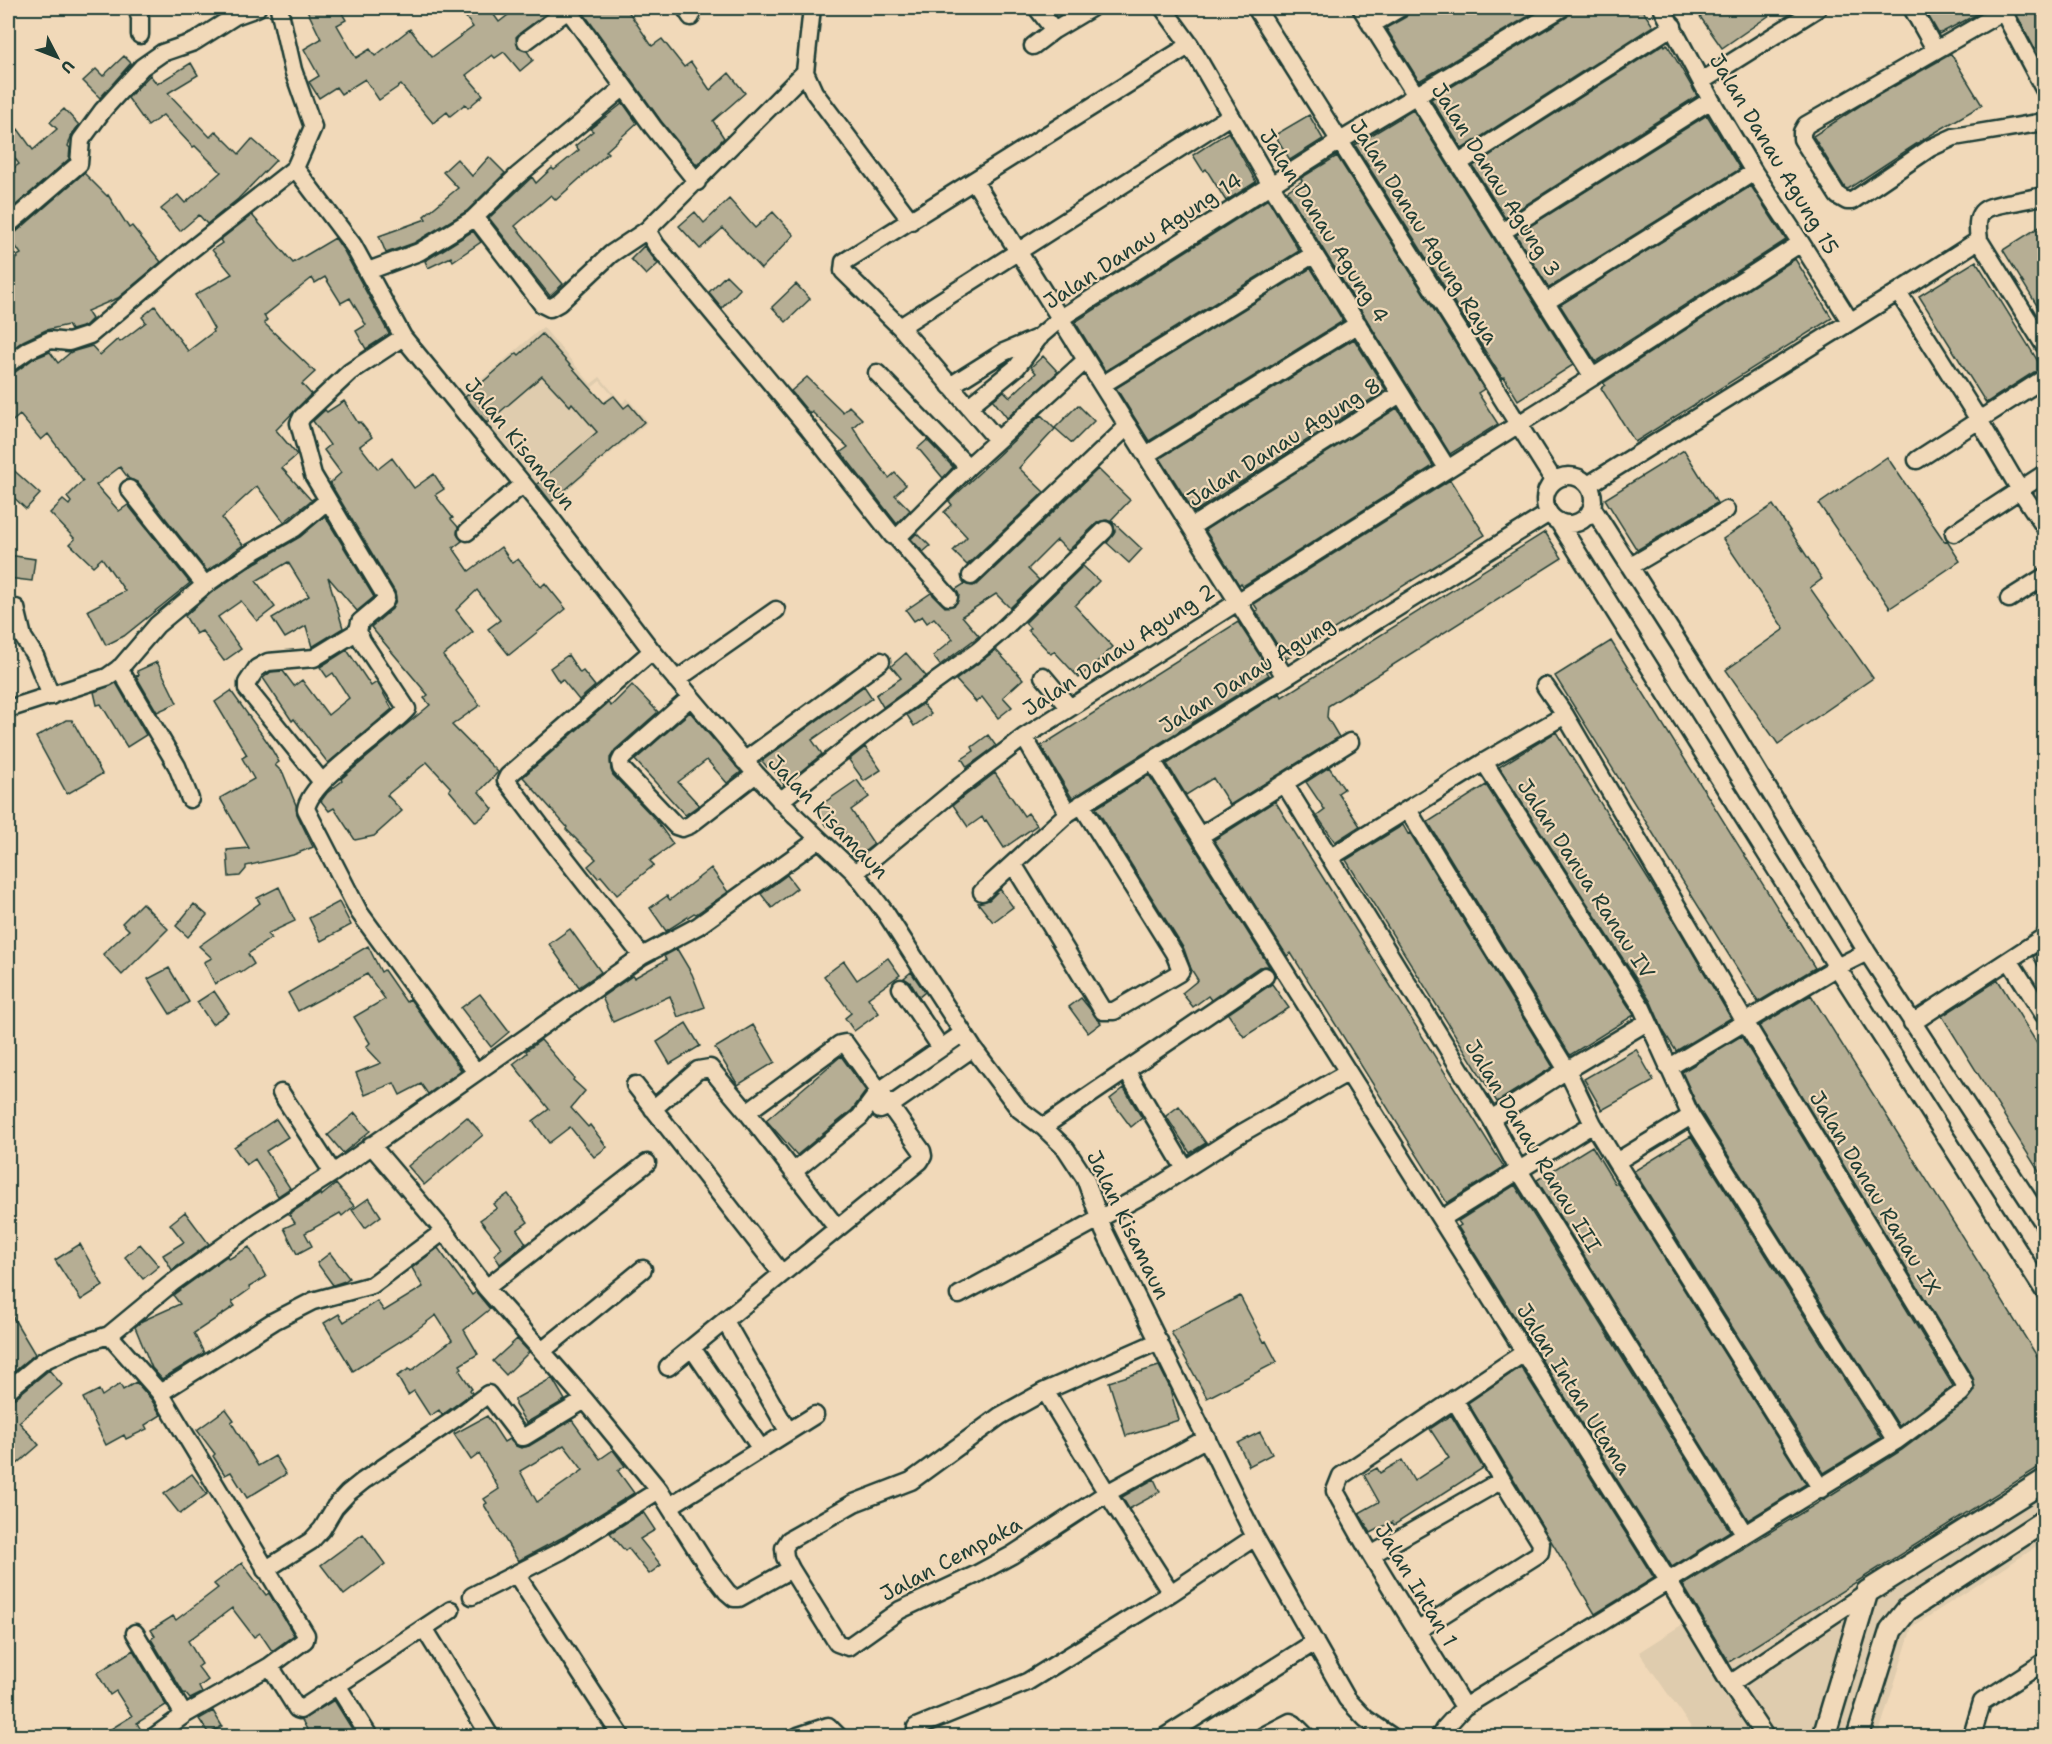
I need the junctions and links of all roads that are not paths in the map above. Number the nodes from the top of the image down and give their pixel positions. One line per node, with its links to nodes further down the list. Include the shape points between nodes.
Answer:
1 (257, 8): 43 (street, via 235,16 194,42 162,53 142,67 81,140 79,164)
2 (279, 8): 35 (street, via 293,70 313,127)
3 (813, 8): 25 (street)
4 (1037, 8): 19 (street)
5 (1091, 8): 19 (street)
6 (1163, 8): 22 (street, Jalan Danau Agung 4)
7 (1256, 8): 33 (street, Jalan Danau Agung Raya)
8 (1361, 8): 17 (street, Jalan Danau Agung 3)
9 (1400, 8): 17 (street)
10 (1562, 8): 29 (street, Jalan Danau Agung 14)
11 (1662, 8): 18 (street, Jalan Danau Agung 15)
12 (1818, 8): 26 (street)
13 (1912, 8): 24 (street)
14 (140, 9): 20 (street)
15 (568, 9): 21 (street); 27 (street)
16 (2006, 9): 24 (street); 28 (street)
17 (1371, 25): 29 (street, Jalan Danau Agung 3)
18 (1673, 26): 26 (street, Jalan Danau Agung 15); 34 (street)
19 (1054, 30): 23 (street)
20 (140, 35)
21 (526, 41)
22 (1190, 45): 31 (street, Jalan Danau Agung 4); 37 (street)
23 (1033, 46)
24 (1935, 49): 32 (street, via 1806,125 1802,139 1841,199 1852,201 1930,148 1954,137)
25 (805, 72): 38 (street); 42 (street, via 814,92)
26 (1702, 81): 30 (street, Jalan Danau Agung 15)
27 (624, 87): 38 (street); 41 (street, via 517,176)
28 (2044, 89)
29 (1416, 95): 33 (street, Jalan Danau Agung 14); 34 (street, Jalan Danau Agung 3)
30 (1711, 100): 36 (street, Jalan Danau Agung 15); 45 (street)
31 (1230, 116): 39 (street, Jalan Danau Agung 4); 48 (street)
32 (2044, 122)
33 (1340, 141): 39 (street, Jalan Danau Agung 14); 70 (street, Jalan Danau Agung Raya)
34 (1459, 163): 45 (street, Jalan Danau Agung 3)
35 (295, 168): 50 (street, Jalan Kisamaun, via 340,226); 61 (street, via 90,335 69,342 50,340)
36 (1754, 172): 47 (street, Jalan Danau Agung 15); 52 (street)
37 (974, 181): 42 (street); 48 (street)
38 (697, 182): 44 (street)
39 (1271, 185): 49 (street, Jalan Danau Agung 4); 53 (street, Jalan Danau Agung 14)
40 (2044, 196): 46 (street, via 1988,207 1979,218)
41 (475, 217): 44 (street, via 550,308 611,254); 50 (street, via 419,252)
42 (910, 221): 56 (street, via 844,262 842,267)
43 (8, 225)
44 (647, 230): 92 (street)
45 (1502, 232): 52 (street, Jalan Danau Agung 3)
46 (1979, 240): 51 (street); 59 (street)
47 (1801, 243): 54 (street, Jalan Danau Agung 15); 63 (street, Jalan Danau Agung 2)
48 (1018, 251): 53 (street); 56 (street)
49 (1314, 254): 55 (street, Jalan Danau Agung 4); 65 (street)
50 (368, 271): 58 (street, Jalan Kisamaun)
51 (1898, 292): 54 (street); 69 (street)
52 (1546, 302): 63 (street, Jalan Danau Agung 3)
53 (1060, 318): 57 (street, Jalan Danau Agung 14); 60 (street)
54 (1850, 321): 80 (street)
55 (1358, 324): 67 (street, Jalan Danau Agung 4); 73 (street)
56 (900, 327): 66 (street)
57 (1040, 336): 66 (street, Jalan Danau Agung 14, via 1004,352); 68 (street, Jalan Danau Agung 14, via 1017,367)
58 (403, 337): 79 (street, Jalan Kisamaun); 83 (street, via 350,372 300,420 314,475)
59 (2044, 345)
60 (1086, 360): 65 (street); 75 (street)
61 (8, 364)
62 (878, 373): 75 (street)
63 (1593, 377): 70 (street, Jalan Danau Agung 2)
64 (2040, 381): 69 (street)
65 (1102, 385): 71 (street)
66 (950, 386): 68 (street)
67 (1400, 394): 76 (street, Jalan Danau Agung 4); 88 (street, Jalan Danau Agung 8)
68 (969, 406): 72 (street)
69 (1979, 420): 74 (street); 82 (street)
70 (1518, 423): 76 (street, Jalan Danau Agung 2); 78 (street, Jalan Danau Agung Raya)
71 (1128, 426): 73 (street); 94 (street)
72 (993, 435)
73 (1146, 455): 88 (street)
74 (1917, 460)
75 (968, 467): 92 (street)
76 (1447, 468): 99 (street, Jalan Danau Agung 2)
77 (2044, 474): 82 (street)
78 (1554, 482): 80 (street, via 1568,476); 86 (street, via 1545,497)
79 (523, 484): 90 (street); 103 (street, Jalan Kisamaun)
80 (1588, 485): 84 (street)
81 (129, 489): 96 (street)
82 (2020, 490): 87 (street); 91 (street)
83 (328, 500): 96 (street, via 295,528); 102 (street, via 386,597 360,622)
84 (1592, 507): 86 (street, via 1572,524); 93 (street)
85 (1726, 510): 93 (street)
86 (1554, 517): 107 (street, Jalan Danau Agung); 137 (street)
87 (2044, 526)
88 (1191, 527): 99 (street)
89 (1105, 530): 124 (street, via 978,651)
90 (467, 532)
91 (1954, 533)
92 (895, 536): 97 (street)
93 (1631, 567): 134 (street)
94 (972, 576)
95 (2044, 578): 98 (street)
96 (205, 585): 105 (street, via 157,625)
97 (950, 597)
98 (2010, 599)
99 (1238, 600): 107 (street); 112 (street, Jalan Danau Agung 2)
100 (16, 608): 110 (street, via 23,637)
101 (776, 610): 108 (street)
102 (358, 631): 121 (street, via 407,709); 121 (street, via 314,658 268,662 257,668 247,683 247,689)
103 (652, 651): 108 (street, Jalan Kisamaun); 135 (street, via 506,780)
104 (880, 661): 117 (street)
105 (119, 668): 110 (street, via 107,677); 123 (street, via 177,766)
106 (1043, 676): 112 (street)
107 (1285, 677): 118 (street, Jalan Danau Agung)
108 (676, 680): 111 (street, Jalan Kisamaun)
109 (1545, 686): 114 (street, Jalan Danau Ranau IX)
110 (51, 696): 113 (street)
111 (691, 698): 117 (street, Jalan Kisamaun); 120 (street, via 622,758 621,768 682,828)
112 (1070, 708): 115 (street, Jalan Danau Agung 2)
113 (8, 709)
114 (1565, 715): 119 (street); 142 (street, Jalan Danau Ranau IX)
115 (1024, 737): 125 (street); 131 (street, Jalan Danau Agung 2)
116 (1350, 742): 122 (street)
117 (744, 761): 120 (street, Jalan Kisamaun)
118 (1153, 762): 125 (street, Jalan Danau Agung); 127 (street, Jalan Intan Utama)
119 (1484, 762): 126 (street); 141 (street, Jalan Danua Ranau IV, via 1642,1008)
120 (756, 774): 124 (street, Jalan Kisamaun)
121 (322, 782): 150 (street, via 307,800 309,818 359,912)
122 (1284, 783): 127 (street); 129 (street, Jalan Danau Ranau III)
123 (190, 800)
124 (780, 801): 128 (street, Jalan Kisamaun)
125 (1075, 809): 130 (street, Jalan Danau Agung); 130 (street, via 1174,953 1179,973 1114,1011 1103,1011)
126 (1408, 810): 129 (street); 149 (street)
127 (1200, 836): 151 (street, Jalan Intan Utama)
128 (819, 839): 131 (street, Jalan Kisamaun); 135 (street, via 698,926)
129 (1331, 857): 160 (street, Jalan Danau Ranau III)
130 (1012, 864): 132 (street, Jalan Danau Agung)
131 (855, 873): 144 (street, Jalan Kisamaun, via 885,912)
132 (982, 892)
133 (2044, 937): 136 (street)
134 (1867, 952): 137 (street); 143 (street)
135 (642, 956): 150 (street)
136 (2009, 960): 140 (street); 143 (street)
137 (1837, 967): 142 (street); 178 (street)
138 (1265, 976): 148 (street)
139 (901, 988): 145 (street)
140 (2044, 1015)
141 (1647, 1022): 147 (street, Jalan Danua Ranau IV); 149 (street)
142 (1745, 1022): 147 (street); 195 (street, Jalan Danau Ranau IX, via 1964,1383 1961,1393)
143 (1912, 1023): 172 (street)
144 (963, 1033): 145 (street); 146 (street, Jalan Kisamaun)
145 (941, 1048): 153 (street)
146 (973, 1048): 155 (street); 162 (street, Jalan Kisamaun, via 1019,1109)
147 (1668, 1068): 158 (street, Jalan Danua Ranau IV)
148 (1126, 1070): 162 (street); 166 (street)
149 (1567, 1070): 160 (street); 161 (street)
150 (475, 1071): 163 (street)
151 (1347, 1073): 166 (street); 171 (street, Jalan Intan Utama)
152 (635, 1085): 156 (street)
153 (879, 1090): 155 (street); 157 (street, via 845,1043); 159 (street)
154 (281, 1093): 169 (street)
155 (890, 1106): 159 (street); 173 (street, via 923,1156)
156 (653, 1109): 157 (street, via 698,1070 710,1068); 176 (street)
157 (747, 1112): 168 (street)
158 (1691, 1116): 165 (street); 195 (street, Jalan Danua Ranau IV)
159 (860, 1118): 168 (street)
160 (1491, 1119): 167 (street, Jalan Danau Ranau III)
161 (1593, 1124): 165 (street); 167 (street)
162 (1043, 1127): 170 (street, Jalan Kisamaun, via 1066,1149)
163 (371, 1144): 169 (street); 174 (street)
164 (647, 1162): 177 (street)
165 (1616, 1162): 199 (street)
166 (1185, 1169): 170 (street)
167 (1518, 1169): 171 (street); 204 (street, Jalan Danau Ranau III)
168 (793, 1172): 173 (street)
169 (333, 1173): 181 (street, via 172,1283)
170 (1101, 1219): 179 (street); 182 (street, Jalan Kisamaun)
171 (1441, 1219): 185 (street, Jalan Intan Utama)
172 (2044, 1224)
173 (837, 1228): 176 (street)
174 (444, 1231): 177 (street); 189 (street, via 372,1285 313,1300)
175 (643, 1269): 184 (street)
176 (782, 1274): 180 (street)
177 (486, 1288): 184 (street)
178 (2044, 1292)
179 (959, 1295)
180 (725, 1321): 183 (street); 193 (street)
181 (109, 1335): 187 (street, via 43,1361); 189 (street)
182 (1159, 1341): 188 (street); 194 (street, Jalan Kisamaun)
183 (692, 1348): 186 (street); 196 (street)
184 (542, 1351): 191 (street)
185 (1525, 1352): 190 (street); 210 (street, Jalan Intan Utama)
186 (668, 1367)
187 (8, 1390)
188 (1045, 1391): 201 (street); 207 (street, via 1000,1416 911,1481 854,1503 789,1540 784,1548)
189 (160, 1393): 208 (street)
190 (1454, 1399): 197 (street); 206 (street, Jalan Intan 1, via 1341,1476 1336,1484 1335,1491)
191 (585, 1400): 200 (street); 208 (street, via 521,1437 488,1394 363,1481 335,1507 311,1541)
192 (815, 1415): 193 (street)
193 (788, 1431): 196 (street)
194 (1207, 1438): 201 (street, Jalan Cempaka); 205 (street, Jalan Kisamaun)
195 (1896, 1441): 199 (street)
196 (761, 1449): 202 (street)
197 (1502, 1480): 206 (street); 216 (street, via 1541,1543 1540,1552)
198 (2044, 1481): 211 (street)
199 (1821, 1489): 204 (street)
200 (659, 1490): 202 (street); 209 (street)
201 (1107, 1493): 207 (street, Jalan Cempaka, via 1012,1555 900,1610 848,1647 837,1643); 212 (street)
202 (670, 1506): 207 (street, via 707,1566 734,1598)
203 (2044, 1521): 239 (street, via 1907,1610 1891,1630)
204 (1744, 1533): 210 (street)
205 (1255, 1537): 212 (street); 218 (street, Jalan Kisamaun)
206 (1371, 1555): 216 (street, Jalan Intan 1)
207 (791, 1569)
208 (265, 1570): 220 (street, via 306,1635 305,1640)
209 (516, 1574): 213 (street); 229 (street)
210 (1669, 1582): 221 (street, Jalan Intan Utama); 223 (street)
211 (1867, 1592): 221 (street); 238 (street)
212 (1172, 1593): 225 (street, via 1027,1682)
213 (472, 1596)
214 (451, 1610): 215 (street)
215 (424, 1628): 222 (street); 228 (street)
216 (1417, 1631): 223 (street, Jalan Intan 1)
217 (135, 1633): 224 (street)
218 (1315, 1642): 232 (street); 235 (street, Jalan Kisamaun, via 1347,1699)
219 (2044, 1662): 240 (street, via 1983,1702)
220 (270, 1666): 222 (street, via 298,1710); 224 (street)
221 (1730, 1684): 237 (street, Jalan Intan Utama)
222 (337, 1685): 227 (street)
223 (1464, 1707): 236 (street)
224 (184, 1715): 226 (street)
225 (916, 1727)
226 (155, 1737)
227 (369, 1737)
228 (490, 1737)
229 (621, 1737)
230 (798, 1737): 231 (street, via 828,1726)
231 (838, 1737)
232 (1166, 1737)
233 (1263, 1737): 234 (street, via 1290,1722)
234 (1306, 1737)
235 (1391, 1737)
236 (1440, 1737)
237 (1765, 1737)
238 (1824, 1737)
239 (1858, 1737)
240 (1972, 1737)

